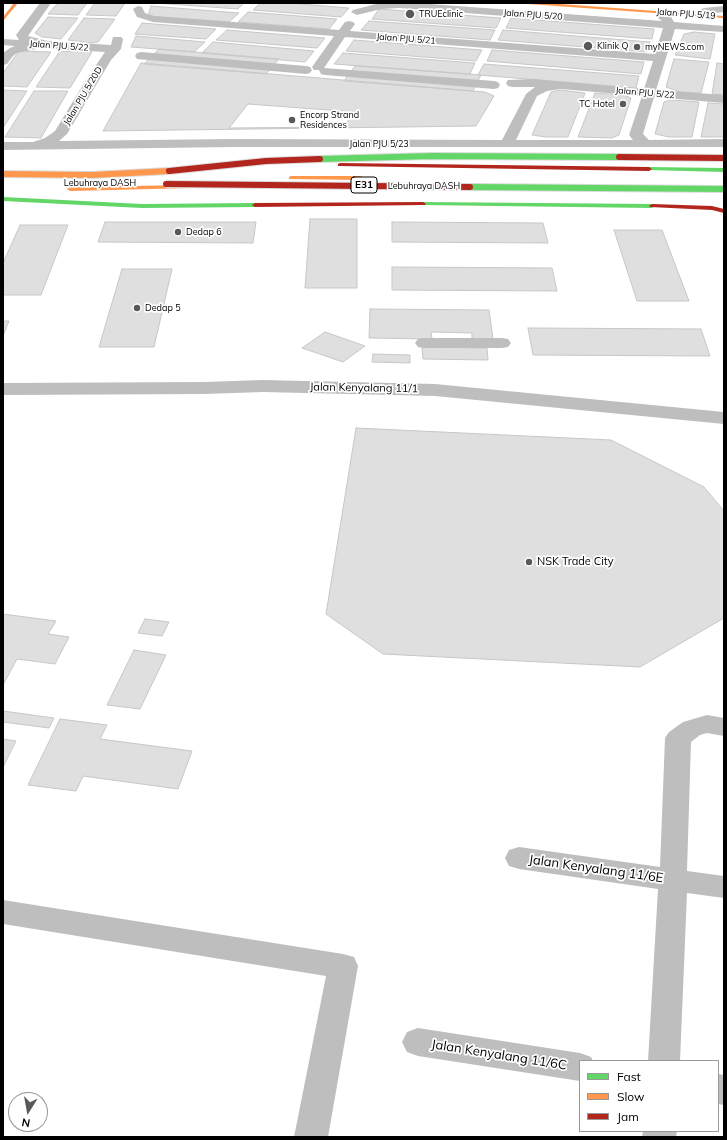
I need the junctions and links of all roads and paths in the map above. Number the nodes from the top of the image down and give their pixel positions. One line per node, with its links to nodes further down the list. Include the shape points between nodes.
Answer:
1 (16, 3): 13 (main road)
2 (46, 3): 19 (street, via 22,36)
3 (367, 3): 7 (street)
4 (528, 3): 9 (main road, Jalan PJU 5/19)
5 (595, 3): 10 (main road)
6 (140, 6): 12 (street, via 141,15); 16 (street, Jalan PJU 5/20D)
7 (353, 8): 14 (street, Jalan PJU 5/20, via 399,6); 17 (street)
8 (724, 11): 10 (street)
9 (654, 12): 10 (main road, Jalan PJU 5/19); 14 (street)
10 (706, 13): 11 (main road, Jalan PJU 5/19)
11 (724, 17)
12 (153, 19): 16 (street, Jalan PJU 5/21); 17 (street, Jalan PJU 5/21)
13 (3, 20)
14 (670, 25): 15 (street, Jalan PJU 5/20); 23 (street)
15 (724, 29)
16 (124, 33): 20 (street, Jalan PJU 5/22); 22 (street, Jalan PJU 5/20D)
17 (343, 34): 23 (street, Jalan PJU 5/21); 25 (street)
18 (3, 42): 19 (street, Jalan PJU 5/22)
19 (51, 46): 20 (street, Jalan PJU 5/22); 24 (street, via 14,50)
20 (92, 48): 22 (street, Jalan PJU 5/20D, via 104,52)
21 (140, 56): 25 (street)
22 (106, 58): 32 (street, Jalan PJU 5/20D)
23 (659, 58): 29 (street)
24 (3, 61)
25 (314, 72): 27 (street)
26 (512, 83): 27 (street, via 501,82); 28 (street); 30 (street)
27 (494, 85): 30 (street, via 494,88 505,94)
28 (566, 86): 29 (street, Jalan PJU 5/22); 30 (street, via 544,87)
29 (648, 93): 31 (street, Jalan PJU 5/22); 35 (street, via 636,135)
30 (532, 94): 34 (street)
31 (724, 99)
32 (60, 134): 36 (street, Jalan PJU 5/20D, via 50,141); 38 (street, Jalan PJU 5/20D, via 72,142)
33 (724, 143): 35 (street, Jalan PJU 5/23)
34 (509, 144): 35 (street, Jalan PJU 5/23); 38 (street, Jalan PJU 5/23, via 235,143)
35 (646, 144)
36 (33, 145): 37 (street); 38 (street, Jalan PJU 5/23)
37 (3, 146)
38 (94, 146)
39 (724, 158): 42 (main road, bridge, via 432,156 266,161 178,170 92,174)
40 (724, 170): 41 (main road, via 341,165)
41 (3, 171)
42 (3, 174)
43 (342, 178): 44 (main road); 45 (main road); 46 (main road, via 286,185)
44 (3, 182): 47 (main road, Lebuhraya DASH / E31, bridge)
45 (724, 183)
46 (58, 190)
47 (724, 190)
48 (3, 191): 49 (main road)
49 (19, 191)
50 (3, 198): 51 (main road, Lebuhraya DASH / E31, via 493,196); 52 (main road, via 142,206 615,205)
51 (716, 199)
52 (724, 210)
53 (502, 342): 54 (street)
54 (424, 343)
55 (3, 377): 57 (street, Jalan Kenyalang 11/1, via 264,376 436,379)
56 (3, 389): 58 (street, Jalan Kenyalang 11/1, via 263,386 435,390)
57 (724, 405)
58 (724, 418)
59 (724, 727): 61 (street, via 708,724 692,728 678,738)
60 (519, 858): 61 (street, Jalan Kenyalang 11/6E)
61 (674, 880): 62 (street, Jalan Kenyalang 11/6E); 65 (street)
62 (724, 888)
63 (3, 912): 67 (street, via 343,966)
64 (418, 1042): 66 (street, Jalan Kenyalang 11/6C)
65 (664, 1060)
66 (579, 1067)
67 (311, 1137)

